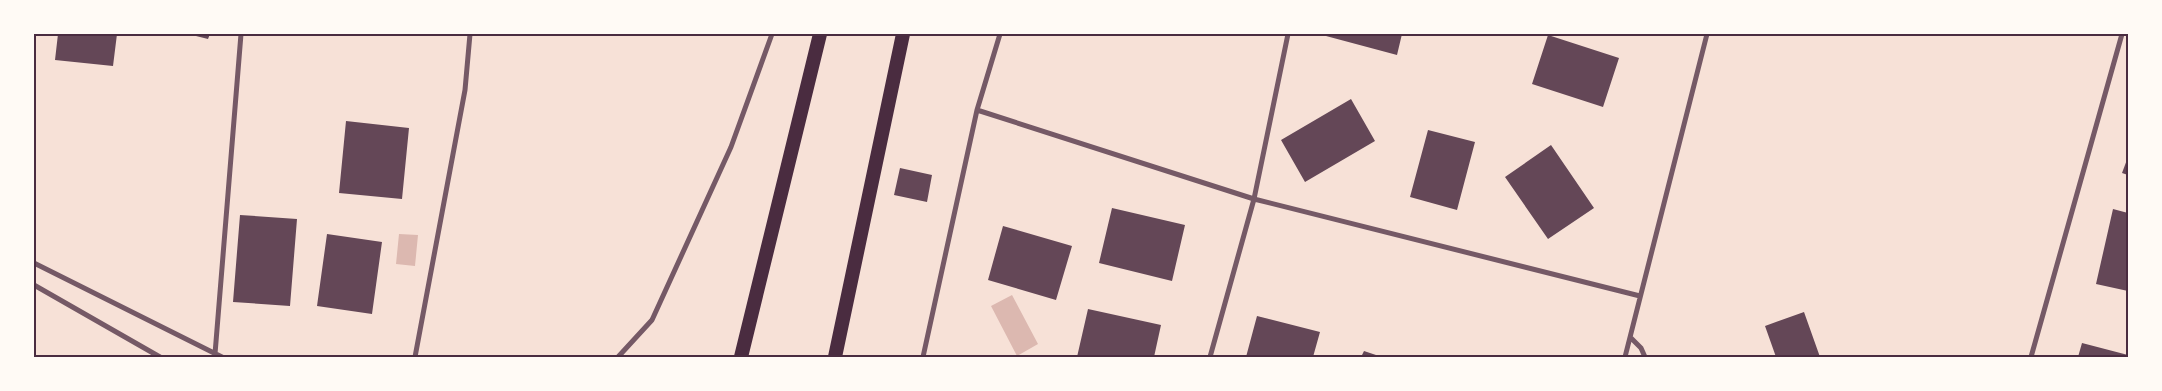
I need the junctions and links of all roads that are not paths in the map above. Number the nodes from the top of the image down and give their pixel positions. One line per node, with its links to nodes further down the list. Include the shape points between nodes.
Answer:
1 (241, 34): 16 (street)
2 (470, 34): 19 (street, via 465,90)
3 (772, 34): 20 (street, via 731,147 652,320)
4 (820, 34): 21 (highway)
5 (903, 34): 22 (highway)
6 (1000, 34): 10 (street)
7 (1288, 34): 11 (street)
8 (1707, 34): 14 (street)
9 (2122, 34): 27 (street)
10 (977, 110): 11 (street); 23 (street)
11 (1254, 199): 14 (street); 24 (street)
12 (34, 263): 16 (street)
13 (34, 285): 17 (street)
14 (1640, 296): 15 (street)
15 (1631, 338): 25 (street); 26 (street)
16 (214, 354): 18 (street)
17 (160, 357)
18 (222, 357)
19 (415, 357)
20 (618, 357)
21 (741, 357)
22 (835, 357)
23 (923, 357)
24 (1210, 357)
25 (1625, 357)
26 (1645, 357)
27 (2030, 357)

